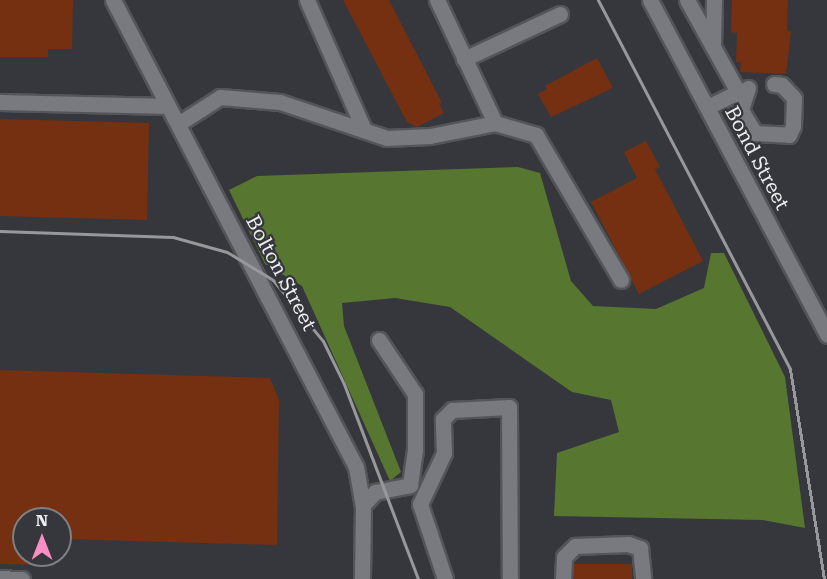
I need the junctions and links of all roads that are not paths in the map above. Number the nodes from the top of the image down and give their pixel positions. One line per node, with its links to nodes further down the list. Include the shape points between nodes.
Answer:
1 (113, 0): 12 (street, Bolton Street)
2 (307, 0): 16 (street)
3 (437, 0): 9 (street)
4 (650, 0): 13 (street, Bond Street)
5 (687, 0): 8 (street)
6 (714, 0): 8 (street)
7 (560, 14): 9 (street)
8 (713, 48): 10 (street)
9 (464, 59): 14 (street)
10 (743, 90): 10 (street, via 782,85 794,98 789,135 755,133 741,110); 13 (street)
11 (0, 102): 12 (street)
12 (168, 106): 15 (street, Bolton Street)
13 (706, 106): 18 (street, Bond Street)
14 (495, 123): 16 (street, via 430,136 387,138); 17 (street, via 536,135)
15 (178, 124): 16 (street, via 220,97 280,102); 20 (street, Bolton Street, via 340,432 356,467)
16 (364, 130)
17 (621, 279)
18 (827, 335)
19 (379, 339): 20 (street, via 415,394 415,451 410,485 375,492)
20 (363, 505): 23 (street, Bolton Street)
21 (0, 578): 22 (street)
22 (22, 579)
23 (362, 579)
24 (445, 579): 25 (street, via 420,504 444,453 443,419 462,409 509,407)
25 (510, 579)
26 (563, 579): 27 (street, via 564,557 575,546 628,544 640,548)
27 (643, 579)

